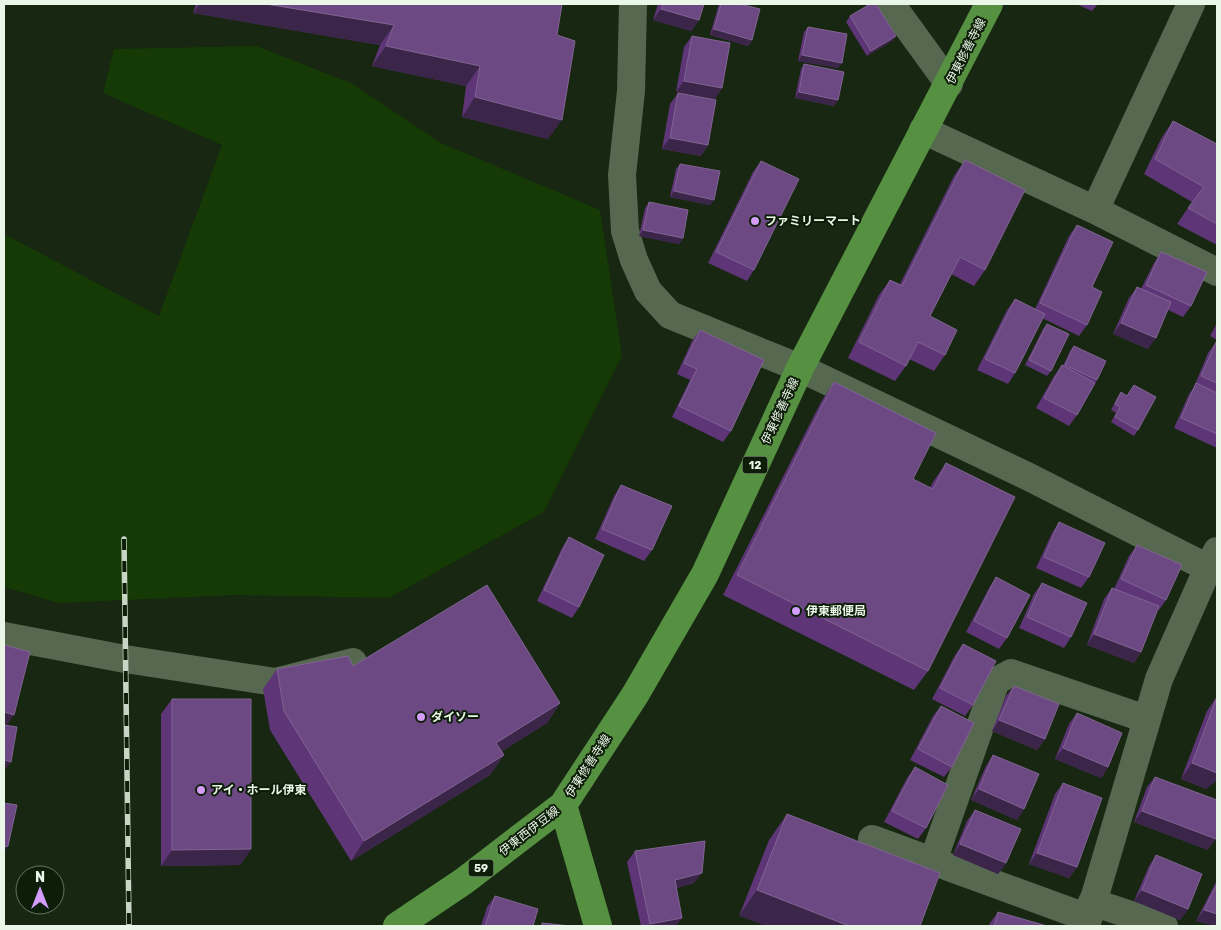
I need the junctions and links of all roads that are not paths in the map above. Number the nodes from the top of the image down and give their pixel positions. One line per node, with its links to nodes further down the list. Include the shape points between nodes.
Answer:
1 (634, 4): 9 (street, via 631,90 622,175 625,231 648,291 670,315)
2 (891, 4): 5 (street)
3 (989, 4): 5 (main road, 伊東修善寺線 / 12)
4 (1191, 4): 7 (street)
5 (949, 84): 6 (main road, 伊東修善寺線 / 12)
6 (923, 130): 7 (street); 9 (main road, 伊東修善寺線 / 12)
7 (1095, 210): 8 (street)
8 (1217, 272)
9 (800, 368): 10 (street, via 1029,477); 14 (main road, 伊東修善寺線 / 12, via 705,574 635,695)
10 (1212, 559): 13 (street, via 1159,679)
11 (4, 636): 12 (street, via 275,682)
12 (353, 662)
13 (1146, 719): 16 (street, via 1011,673 996,681); 17 (street)
14 (563, 805): 18 (main road, 伊東西伊豆線 / 59, via 464,881); 19 (main road, 伊東修善寺線)
15 (872, 838): 16 (street)
16 (933, 861): 17 (street)
17 (1088, 916): 20 (street)
18 (397, 926)
19 (598, 926)
20 (1164, 926)

